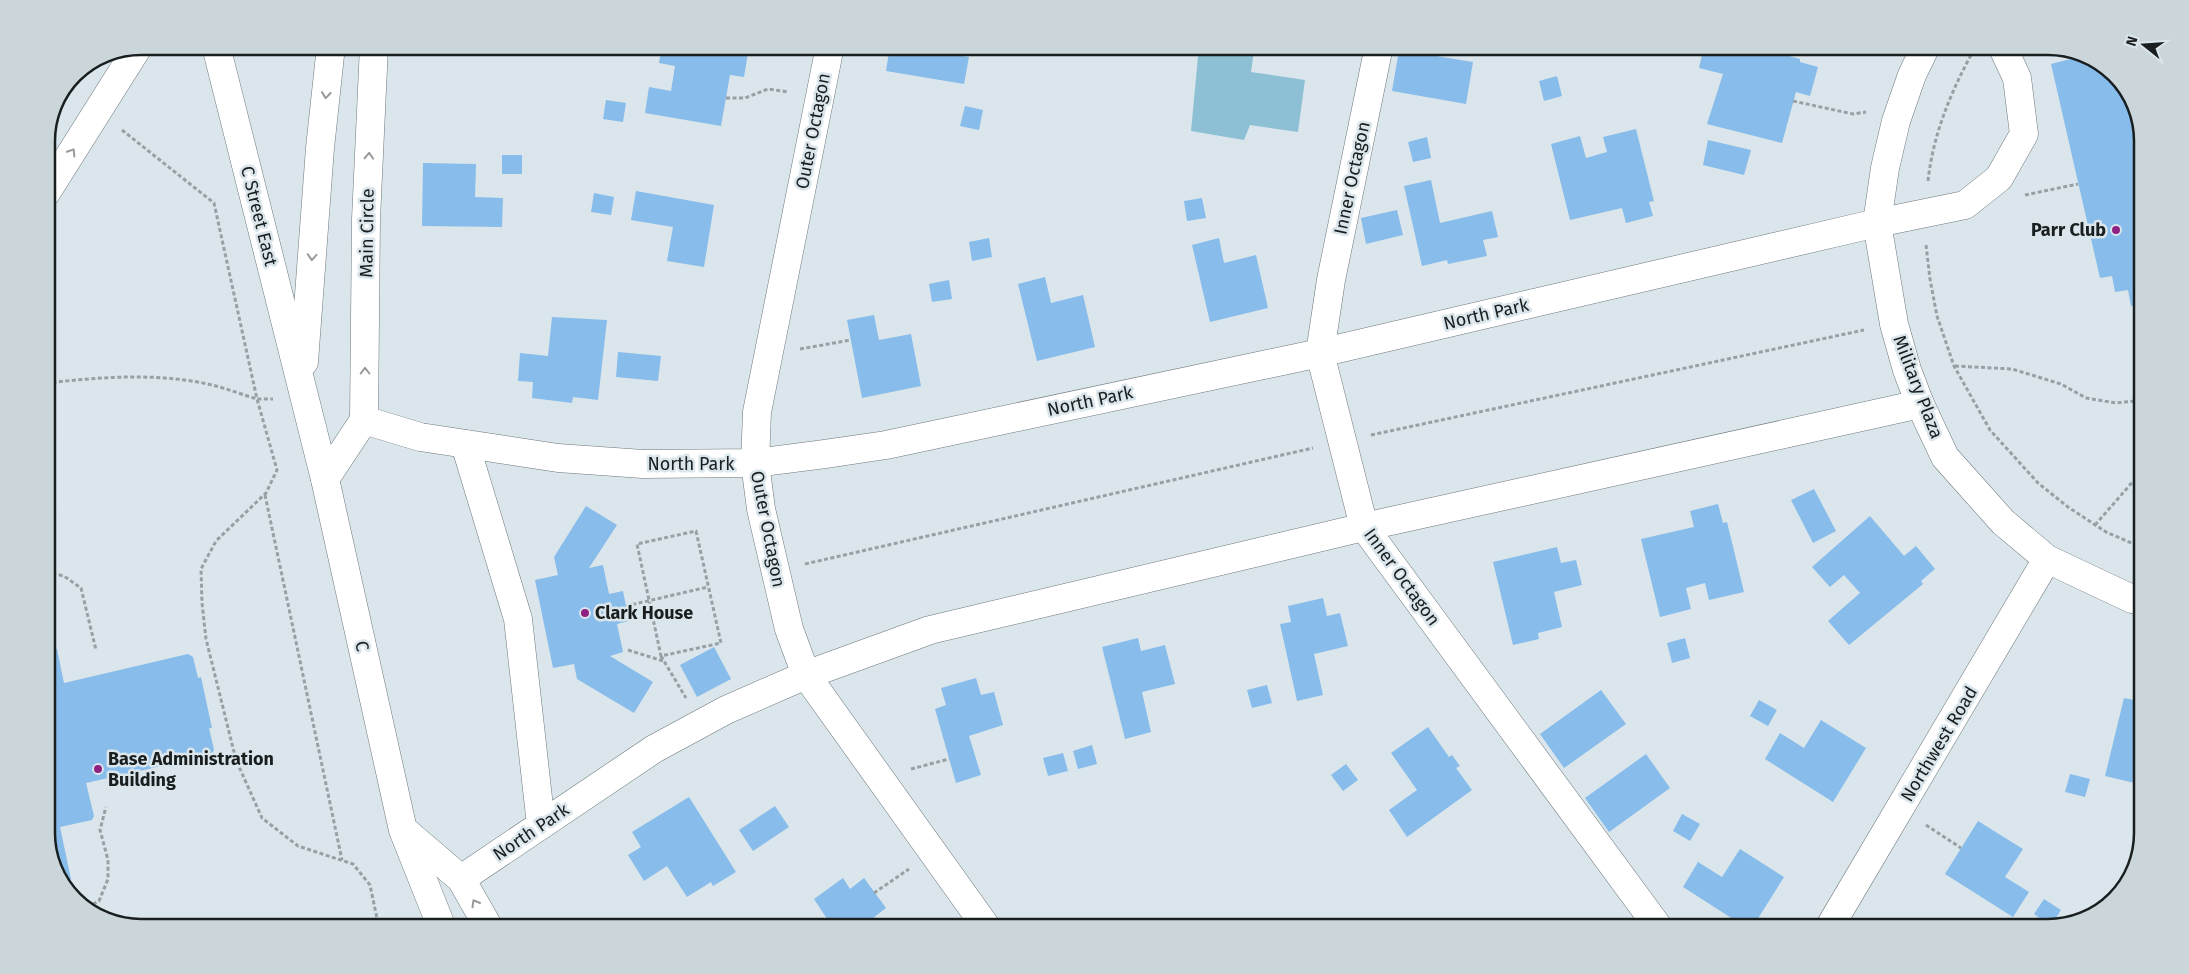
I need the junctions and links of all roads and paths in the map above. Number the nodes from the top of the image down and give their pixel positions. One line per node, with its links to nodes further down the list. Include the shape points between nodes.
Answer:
1 (218, 55): 23 (street, C Street East)
2 (331, 55): 23 (street, one-way to 23, via 320,148)
3 (374, 55): 27 (street, Main Circle, one-way to 3, via 366,219)
4 (828, 55): 10 (street, Outer Octagon)
5 (1377, 55): 19 (street, Inner Octagon, via 1331,280)
6 (1922, 55): 13 (street, Military Plaza)
7 (1970, 55): 16 (path, via 1939,126 1930,164)
8 (2006, 55): 16 (street, North Park, via 2017,78 2024,134 1999,178 1965,205)
9 (132, 56): 14 (street)
10 (820, 96): 11 (path, via 768,89 746,98); 20 (street, Outer Octagon)
11 (726, 98)
12 (1794, 101): 13 (path, via 1853,114)
13 (1901, 106): 17 (street, Military Plaza, via 1885,168)
14 (98, 111): 15 (street, one-way to 14); 24 (path, via 214,203)
15 (55, 179)
16 (1926, 213): 17 (street, North Park); 21 (path, via 1925,242 1930,279 1937,316)
17 (1878, 223): 19 (street, North Park); 26 (street, Military Plaza, via 1894,324)
18 (851, 340): 20 (path)
19 (1320, 353): 29 (street, North Park, via 886,444); 34 (street, Inner Octagon)
20 (769, 354): 29 (street, Outer Octagon, via 757,412)
21 (1954, 366): 25 (path, via 2012,369 2062,384 2086,398 2116,403); 33 (path, via 1990,430 2011,455 2038,484)
22 (55, 382): 24 (path, via 102,377 163,378 215,386)
23 (302, 386): 30 (street, C)
24 (257, 399): 32 (path, via 277,470)
25 (2134, 401)
26 (1920, 404): 34 (street, North Park); 36 (street, Military Plaza, via 1945,457 2002,522)
27 (364, 420): 28 (street, North Park, via 420,437); 30 (street)
28 (465, 444): 29 (street, North Park, via 558,458 643,464); 52 (street, via 518,619)
29 (755, 463): 46 (street, Outer Octagon, via 761,510 789,629)
30 (325, 479): 53 (street, C)
31 (2134, 480): 33 (path)
32 (264, 495): 56 (path); 56 (path, via 216,541 201,569 206,639 236,760 262,818 298,846)
33 (2095, 525): 35 (path)
34 (1364, 527): 46 (street, North Park, via 930,630); 64 (street, Inner Octagon)
35 (2134, 544)
36 (2048, 559): 39 (street, Military Plaza); 51 (street, Northwest Road)
37 (55, 574): 42 (path, via 64,576 81,588)
38 (708, 587): 40 (path); 40 (path, via 696,531 637,544); 44 (path, via 720,643)
39 (2134, 599)
40 (649, 600): 41 (path); 44 (path)
41 (626, 606)
42 (96, 650)
43 (628, 650): 45 (path)
44 (661, 656): 45 (path)
45 (664, 661): 47 (path)
46 (806, 675): 47 (street, North Park); 49 (street, Outer Octagon)
47 (701, 723): 52 (street, North Park, via 654,749)
48 (949, 759): 49 (path)
49 (880, 778): 55 (street, Outer Octagon)
50 (106, 807): 59 (path, via 100,830 108,860 108,879 99,901)
51 (1900, 808): 54 (path); 65 (street, Northwest Road)
52 (541, 825): 57 (street, North Park)
53 (403, 830): 57 (street); 61 (street, C)
54 (1961, 848)
55 (934, 853): 58 (path); 63 (street, Outer Octagon)
56 (342, 860): 60 (path, via 354,864 370,885)
57 (461, 879): 62 (street, one-way to 57)
58 (874, 893)
59 (93, 904)
60 (377, 919)
61 (435, 919)
62 (484, 919)
63 (981, 919)
64 (1652, 919)
65 (1834, 919)

